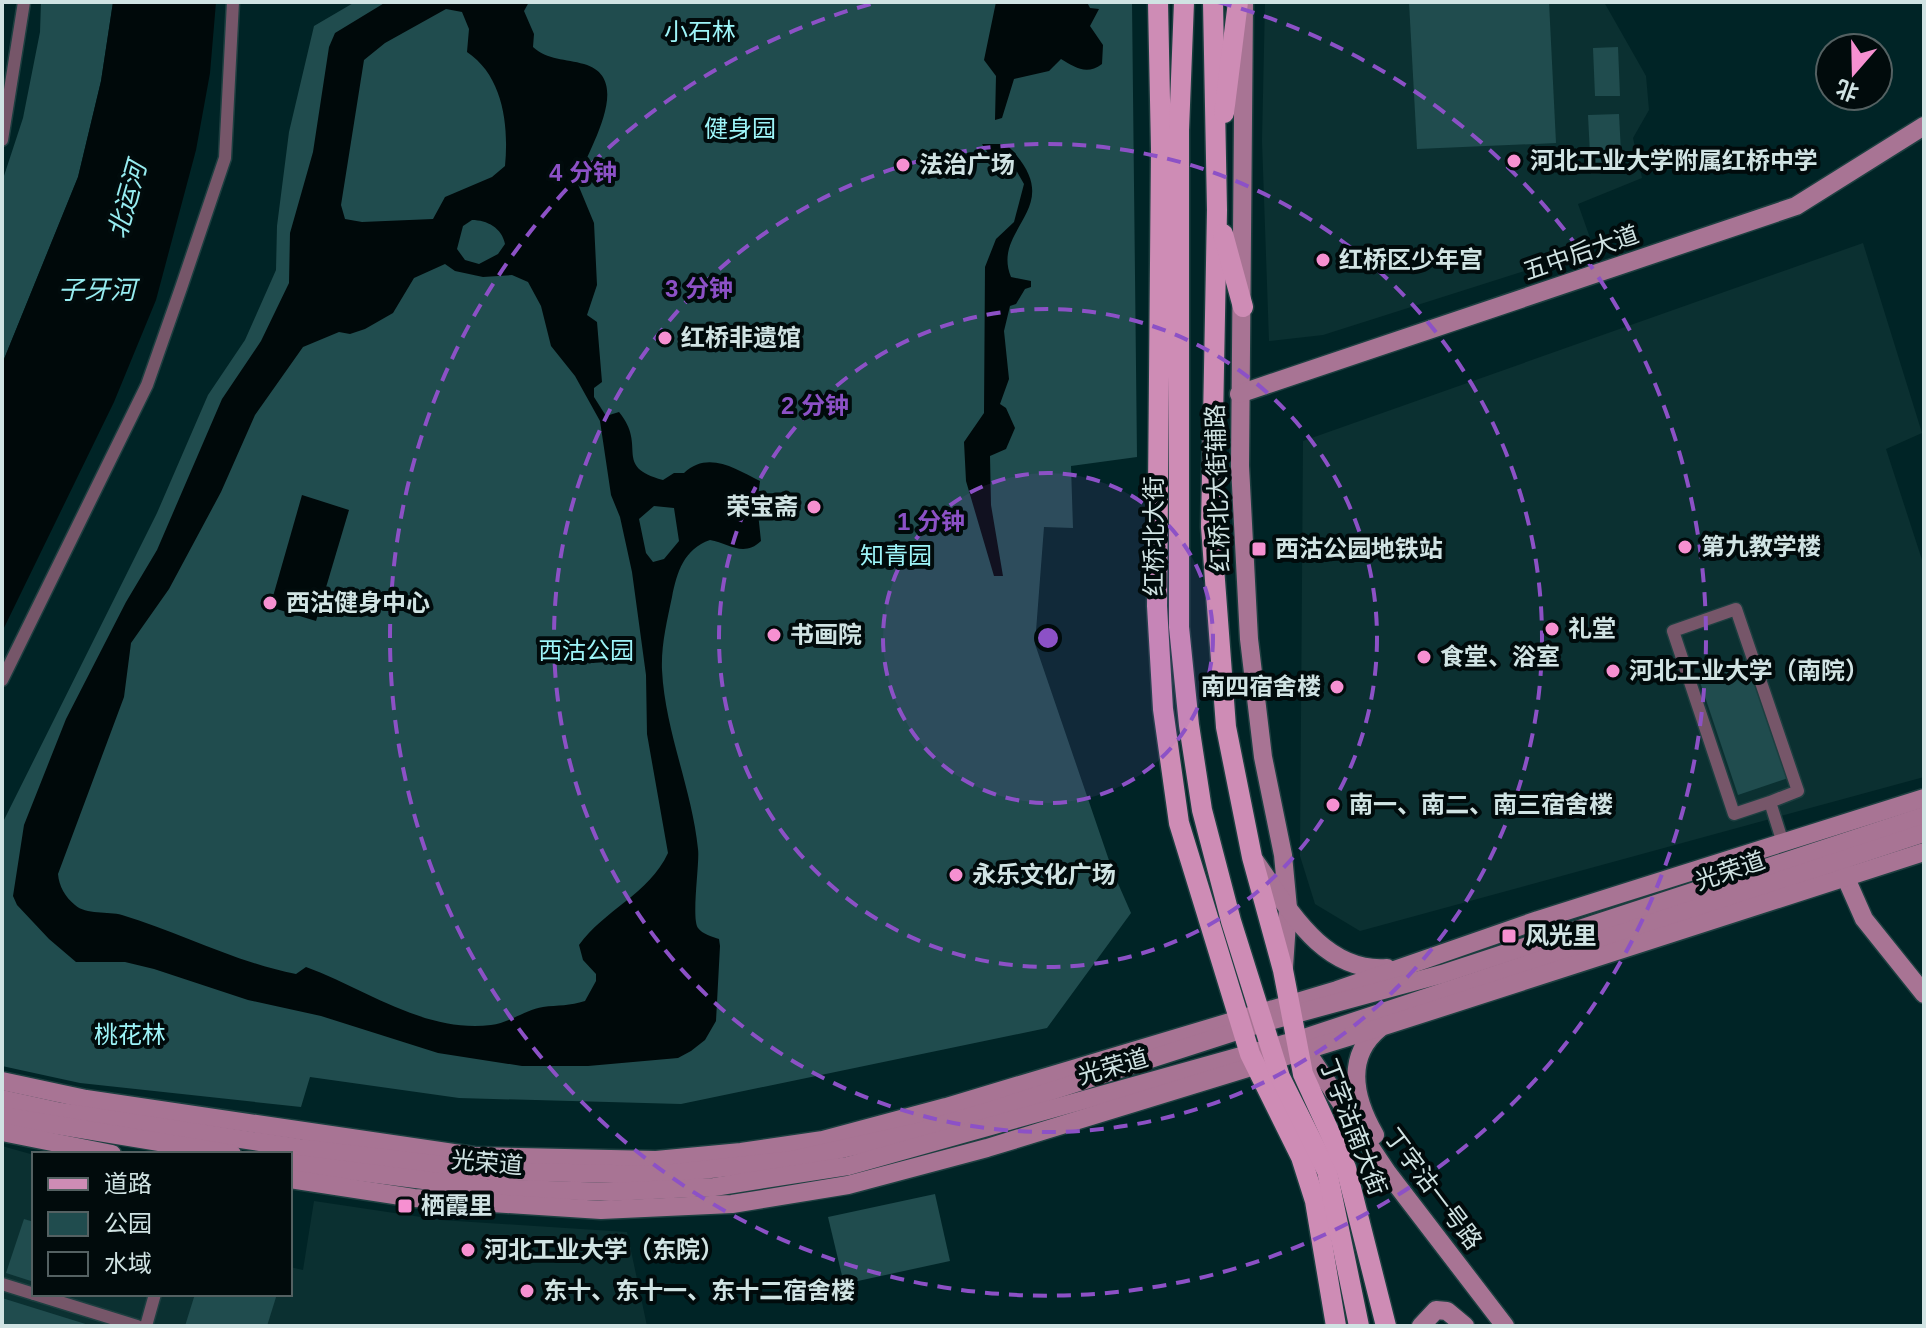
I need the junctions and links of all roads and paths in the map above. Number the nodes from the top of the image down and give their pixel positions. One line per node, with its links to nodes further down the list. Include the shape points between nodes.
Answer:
1 (24, 2): 9 (street)
2 (233, 2): 14 (street, via 225,158 181,288 147,385)
3 (1159, 2): 8 (main road); 28 (main road, via 1157,606 1163,709 1179,823)
4 (1184, 2): 8 (main road, 红桥北大街)
5 (1213, 2): 10 (main road)
6 (1241, 2): 10 (main road); 12 (main road, 红桥北大街辅路)
7 (1924, 126): 13 (main road, 五中后大道, via 1796,206)
8 (1179, 130): 28 (main road, 红桥北大街, via 1179,627 1202,810)
9 (2, 140)
10 (1217, 156): 11 (main road)
11 (1217, 210): 12 (main road); 22 (main road, via 1211,527 1226,727)
12 (1243, 307): 13 (main road, 红桥北大街辅路)
13 (1239, 394): 23 (main road, 红桥北大街辅路, via 1249,639)
14 (2, 680)
15 (1924, 798): 21 (main road)
16 (1770, 802): 16 (street, via 1798,791 1736,609 1673,631 1734,814); 19 (street)
17 (1924, 816): 21 (main road, 光荣道)
18 (1924, 833): 21 (main road, 光荣道)
19 (1783, 843): 21 (main road); 24 (main road)
20 (1924, 852): 21 (main road)
21 (1837, 853): 26 (main road, via 1864,919); 27 (main road, 光荣道, via 1442,974); 29 (main road, via 1742,909 1679,934); 30 (main road, 光荣道)
22 (1252, 857): 23 (main road); 25 (main road)
23 (1288, 908): 24 (main road, via 1342,959 1377,969); 25 (main road, 红桥北大街辅路)
24 (1401, 967): 27 (main road)
25 (1283, 970): 27 (main road)
26 (1924, 994)
27 (1291, 1009): 28 (main road); 30 (main road)
28 (1251, 1020): 31 (main road, 红桥北大街); 36 (main road, via 823,1140 713,1154 656,1160 474,1156)
29 (1381, 1027): 30 (main road); 41 (main road, via 1360,1050 1357,1089 1365,1118)
30 (1301, 1047): 31 (main road); 41 (main road, 丁字沽一号路); 50 (main road, 丁字沽南大街, via 1308,1087 1346,1168)
31 (1262, 1057): 39 (main road, 光荣道, via 910,1151 714,1187 514,1190); 40 (main road, via 901,1172 732,1204 601,1210 478,1204); 48 (main road, via 1315,1201); 49 (main road, 丁字沽南大街, via 1327,1171)
32 (2, 1081): 36 (main road, via 86,1099)
33 (2, 1099): 36 (main road)
34 (2, 1116): 36 (main road)
35 (2, 1132): 37 (main road)
36 (196, 1138): 38 (main road)
37 (102, 1152)
38 (228, 1152)
39 (292, 1163)
40 (292, 1179)
41 (1407, 1198): 53 (main road, 丁字沽一号路)
42 (2, 1284): 43 (street)
43 (32, 1293)
44 (40, 1296): 46 (street)
45 (154, 1296): 47 (street)
46 (137, 1326)
47 (146, 1326)
48 (1336, 1326)
49 (1359, 1326)
50 (1386, 1326)
51 (1421, 1326): 52 (main road, via 1436,1310 1447,1311)
52 (1465, 1326)
53 (1505, 1326)

